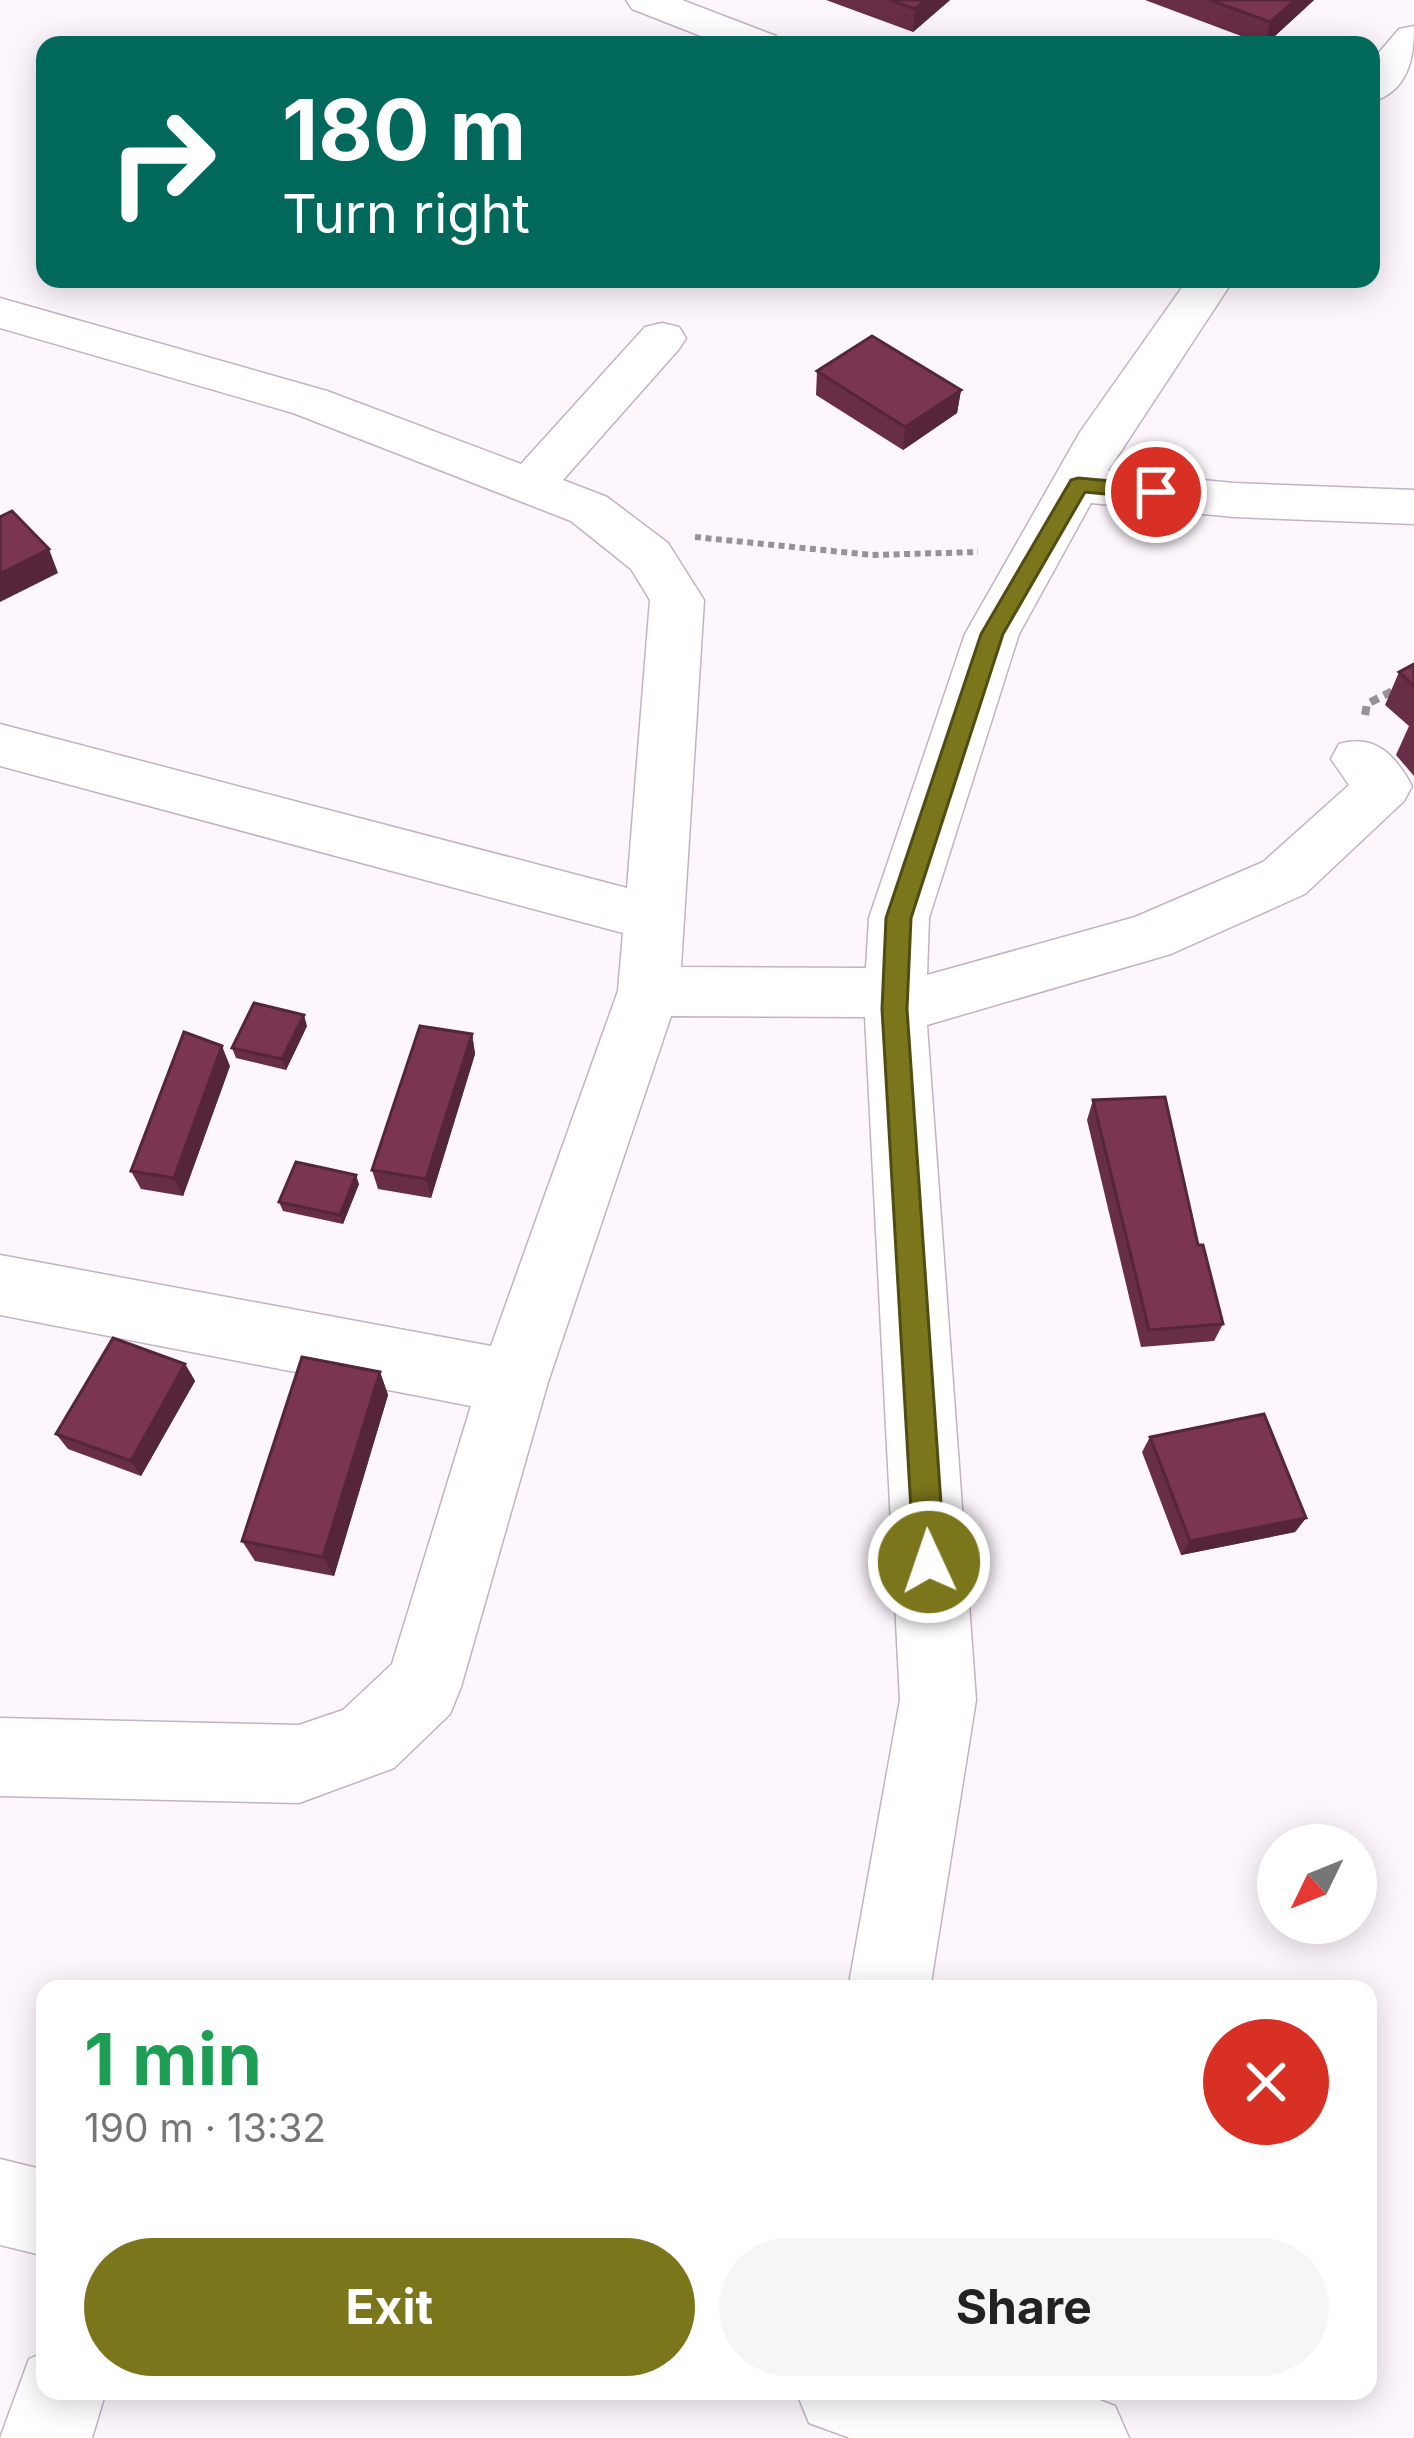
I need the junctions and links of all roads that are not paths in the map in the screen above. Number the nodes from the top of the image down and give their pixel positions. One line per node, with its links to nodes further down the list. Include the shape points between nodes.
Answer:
1 (646, 0): 2 (street)
2 (738, 36)
3 (1204, 288): 6 (street)
4 (0, 313): 7 (street, via 310,402)
5 (662, 338): 7 (street)
6 (1078, 485): 8 (street); 13 (street, via 992,634 898,918)
7 (530, 487): 11 (street, via 589,509 636,545 677,600)
8 (1414, 507)
9 (0, 745): 11 (street)
10 (1359, 759): 13 (street, via 1384,786 1284,878 1150,937)
11 (653, 918): 12 (street)
12 (649, 991): 13 (street); 15 (street)
13 (894, 1001): 17 (street, via 938,1700)
14 (0, 1285): 15 (street)
15 (513, 1382): 16 (street, via 423,1687 367,1741 299,1764)
16 (0, 1756)
17 (891, 1980)
18 (0, 2202): 19 (street)
19 (36, 2211)
20 (58, 2400): 23 (street)
21 (824, 2400): 24 (street)
22 (887, 2400): 25 (street)
23 (46, 2438)
24 (832, 2438)
25 (1083, 2438)

